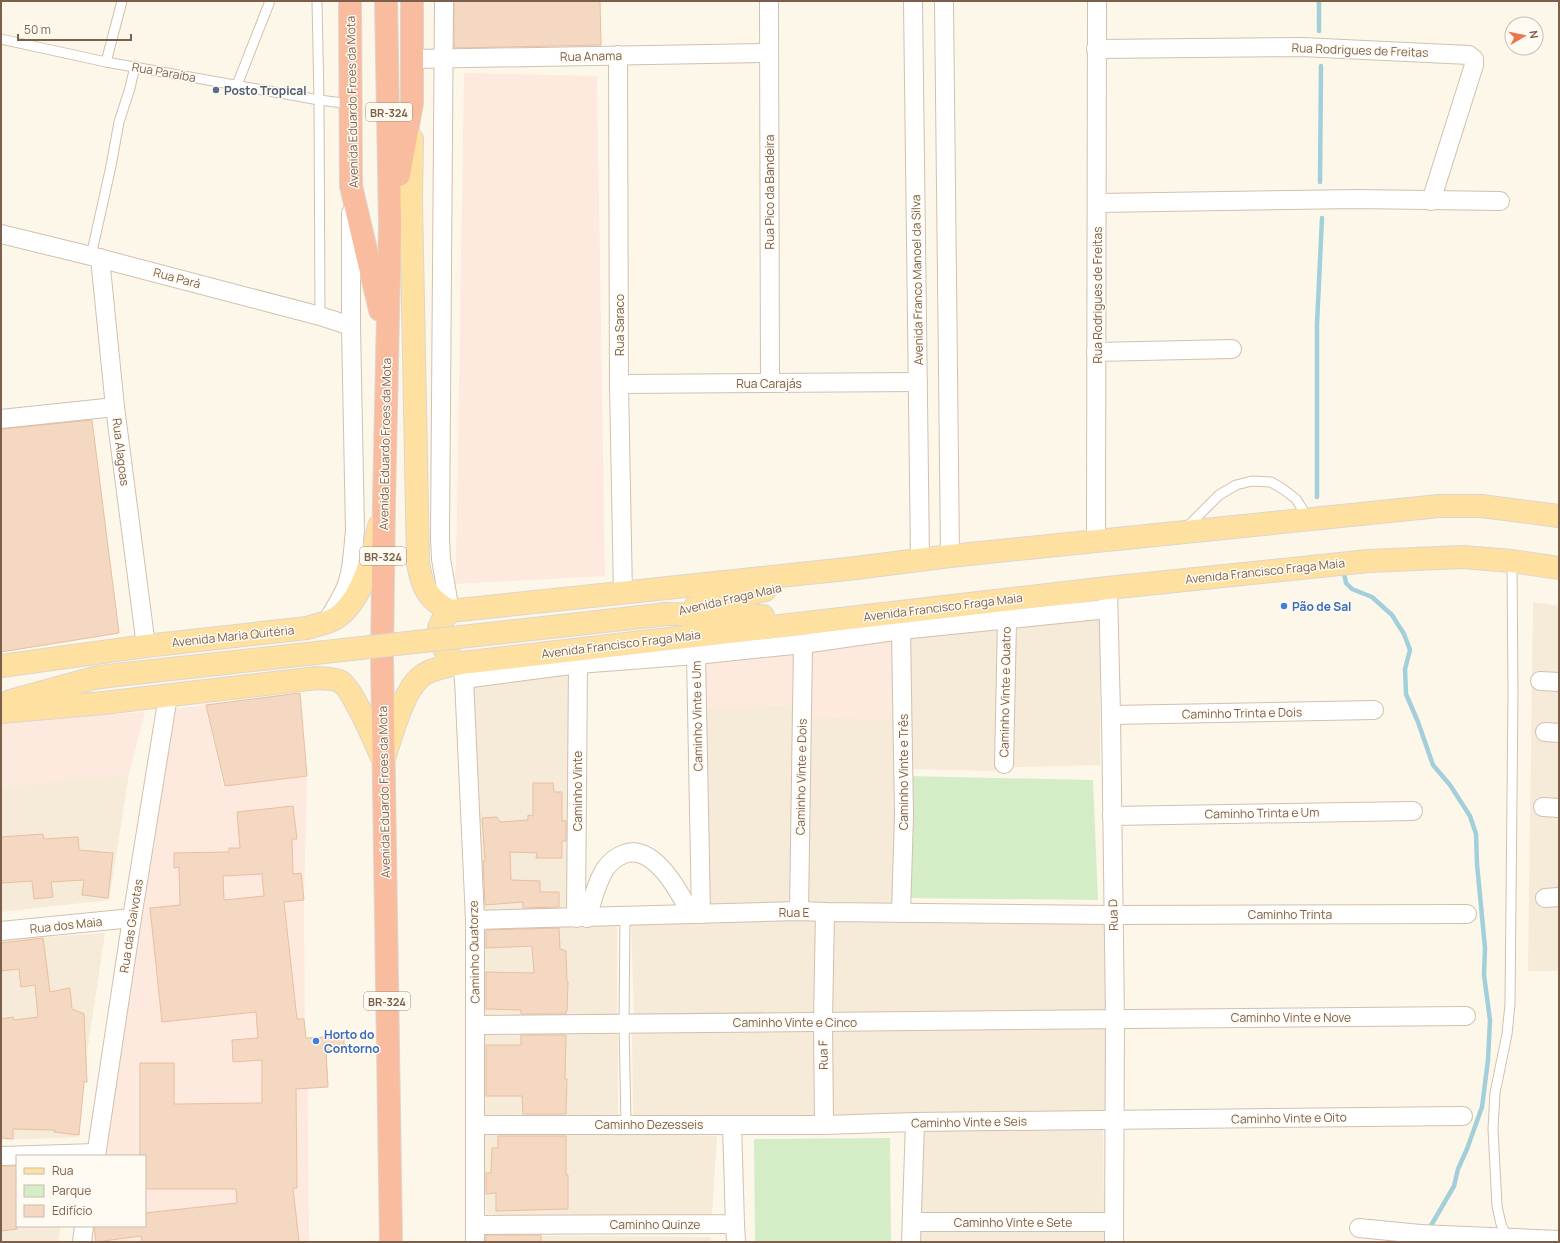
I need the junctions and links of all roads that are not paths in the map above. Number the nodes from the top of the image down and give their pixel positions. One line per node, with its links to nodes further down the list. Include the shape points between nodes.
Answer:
1 (122, 1): 18 (lane)
2 (270, 1): 20 (lane)
3 (317, 1): 21 (lane)
4 (350, 1): 23 (highway, Avenida Eduardo Froes da Mota / BR-324)
5 (386, 1): 28 (highway, Avenida Eduardo Froes da Mota / BR-324)
6 (412, 1): 16 (highway)
7 (444, 1): 17 (street)
8 (768, 1): 14 (street, Rua Pico da Bandeira)
9 (913, 1): 36 (street, Avenida Franco Manoel da Silva)
10 (944, 1): 46 (street)
11 (1097, 1): 13 (street, Rua Rodrigues de Freitas)
12 (1, 40): 18 (lane, Rua Paraíba)
13 (1096, 49): 25 (street, Rua Rodrigues de Freitas, via 1302,47 1469,55 1474,60 1474,65); 27 (street, Rua Rodrigues de Freitas)
14 (769, 53): 15 (street, Rua Anama); 37 (street, Rua Pico da Bandeira)
15 (618, 55): 17 (street, Rua Anama); 38 (street, Rua Saraco)
16 (413, 59): 17 (street, Rua Anama); 22 (highway)
17 (444, 59): 53 (street, via 440,538)
18 (106, 62): 19 (lane, Rua Paraíba)
19 (135, 66): 20 (lane, Rua Paraíba); 30 (lane, via 119,122)
20 (237, 85): 21 (lane, Rua Paraíba)
21 (319, 100): 23 (lane, Rua Paraíba); 31 (lane)
22 (412, 103): 28 (highway); 53 (main road, via 411,199 418,563 420,578 426,591 436,602)
23 (351, 104): 24 (highway, Avenida Eduardo Froes da Mota / BR-324)
24 (352, 186): 32 (street); 33 (highway, Avenida Eduardo Froes da Mota)
25 (1432, 201): 26 (street); 27 (street, via 1357,199)
26 (1500, 201)
27 (1097, 203): 35 (street, Rua Rodrigues de Freitas)
28 (390, 223): 33 (highway, Avenida Eduardo Froes da Mota / BR-324)
29 (1, 234): 30 (street, Rua Pará)
30 (96, 257): 31 (street, Rua Pará); 39 (street, Rua Alagoas)
31 (320, 316): 32 (street, Rua Pará)
32 (352, 326): 57 (street, via 352,562 341,598)
33 (387, 342): 41 (highway, Avenida Eduardo Froes da Mota / BR-324)
34 (1232, 349): 35 (street)
35 (1096, 352): 45 (street, Rua Rodrigues de Freitas)
36 (918, 382): 37 (street, Rua Carajás); 47 (street, Avenida Franco Manoel da Silva)
37 (770, 383): 38 (street, Rua Carajás)
38 (619, 384): 51 (street, Rua Saraco)
39 (115, 407): 40 (street); 60 (street, Rua Alagoas)
40 (1, 419)
41 (384, 501): 57 (main road, Avenida Maria Quitéria, via 375,547 363,583 343,612 336,618); 75 (highway, Avenida Eduardo Froes da Mota / BR-324)
42 (1559, 516): 43 (main road, via 1482,506 1439,506)
43 (1309, 519): 44 (main road); 44 (lane, via 1296,499 1283,489 1271,482 1252,481 1236,485 1219,495)
44 (1182, 532): 45 (main road)
45 (1096, 541): 46 (main road)
46 (950, 556): 47 (main road)
47 (920, 560): 49 (main road)
48 (1512, 561): 50 (main road, Avenida Francisco Fraga Maia); 52 (main road, Avenida Francisco Fraga Maia, via 1462,556 1369,561); 112 (lane, via 1510,1004 1507,1034 1495,1093 1493,1129 1497,1206 1501,1224)
49 (856, 568): 51 (main road); 54 (main road, Avenida Fraga Maia)
50 (1559, 568)
51 (623, 594): 53 (main road)
52 (1108, 598): 55 (main road, Avenida Francisco Fraga Maia); 56 (street); 74 (street, Rua D)
53 (450, 611): 64 (main road, via 438,626 438,637 441,645)
54 (658, 615): 55 (main road, Avenida Fraga Maia); 66 (main road, bridge)
55 (849, 618): 64 (main road, Avenida Francisco Fraga Maia)
56 (1007, 620): 58 (street); 76 (street, Caminho Vinte e Quatro)
57 (317, 625): 60 (main road, Avenida Maria Quitéria); 67 (main road, via 330,644 332,657)
58 (901, 630): 59 (street); 81 (street, Caminho Vinte e Três, via 904,816)
59 (803, 644): 61 (street); 79 (street, Caminho Vinte e Dois)
60 (146, 646): 63 (main road, Avenida Maria Quitéria)
61 (696, 655): 62 (street, Caminho Vinte e Um); 82 (street, Caminho Vinte e Um)
62 (578, 664): 64 (street, Caminho Vinte e Um); 87 (street, Caminho Vinte)
63 (1, 666)
64 (463, 671): 75 (main road, Avenida Francisco Fraga Maia, via 438,668 423,675 412,687); 88 (street, Caminho Quatorze)
65 (1, 673): 66 (main road)
66 (94, 678): 71 (main road)
67 (317, 678): 70 (main road); 75 (main road, via 341,682 351,692)
68 (1540, 681): 69 (street)
69 (1559, 682)
70 (168, 696): 73 (main road); 86 (street, Rua das Gaivotas)
71 (1, 704)
72 (1374, 710): 74 (street, Caminho Trinta e Dois)
73 (1, 712)
74 (1111, 715): 78 (street, Rua D)
75 (383, 759): 115 (highway, Avenida Eduardo Froes da Mota / BR-324)
76 (1004, 764)
77 (1413, 811): 78 (street, Caminho Trinta e Um)
78 (1112, 816): 84 (street, Rua D)
79 (798, 911): 80 (street, Rua E); 82 (street, Rua E)
80 (825, 912): 81 (street, Rua E); 93 (street, Rua F)
81 (901, 913): 84 (street, Rua E)
82 (696, 914): 85 (street, Rua E); 87 (street, via 654,861 640,854 627,853 615,858 605,869)
83 (1467, 914): 84 (street, Caminho Trinta)
84 (1114, 915): 91 (street, Rua D)
85 (625, 916): 87 (street, Rua E); 92 (lane)
86 (132, 918): 89 (street, Rua dos Maia); 102 (street, Rua das Gaivotas)
87 (582, 918): 88 (street, Rua E)
88 (475, 920): 94 (street, Caminho Quatorze)
89 (1, 931)
90 (1466, 1016): 91 (street, Caminho Vinte e Nove)
91 (1115, 1018): 93 (street, Caminho Vinte e Cinco); 96 (street, Rua D)
92 (624, 1022): 93 (street, Caminho Vinte e Cinco); 94 (street, Caminho Vinte e Cinco); 99 (lane)
93 (823, 1022): 101 (street, Rua F)
94 (475, 1024): 98 (street, Caminho Quatorze)
95 (1463, 1116): 96 (street, Caminho Vinte e Oito)
96 (1115, 1120): 97 (street, Caminho Vinte e Seis); 106 (street, Rua D)
97 (915, 1122): 101 (street, Caminho Vinte e Seis); 105 (street)
98 (475, 1124): 99 (street, Caminho Dezesseis); 110 (street, Caminho Quatorze)
99 (626, 1124): 100 (street, Caminho Dezesseis)
100 (732, 1125): 101 (street, Caminho Dezesseis); 107 (street)
101 (824, 1125)
102 (96, 1155)
103 (1, 1156): 104 (street)
104 (16, 1156)
105 (912, 1222): 106 (street, Caminho Vinte e Sete); 117 (street)
106 (1114, 1222): 118 (street, Rua D)
107 (735, 1224): 110 (street, Caminho Quinze); 116 (street)
108 (84, 1227): 114 (street)
109 (1359, 1228): 111 (street)
110 (475, 1233)
111 (1428, 1237): 112 (street)
112 (1518, 1240): 113 (street)
113 (1559, 1240)
114 (82, 1242)
115 (391, 1242)
116 (736, 1242)
117 (911, 1242)
118 (1114, 1242)

